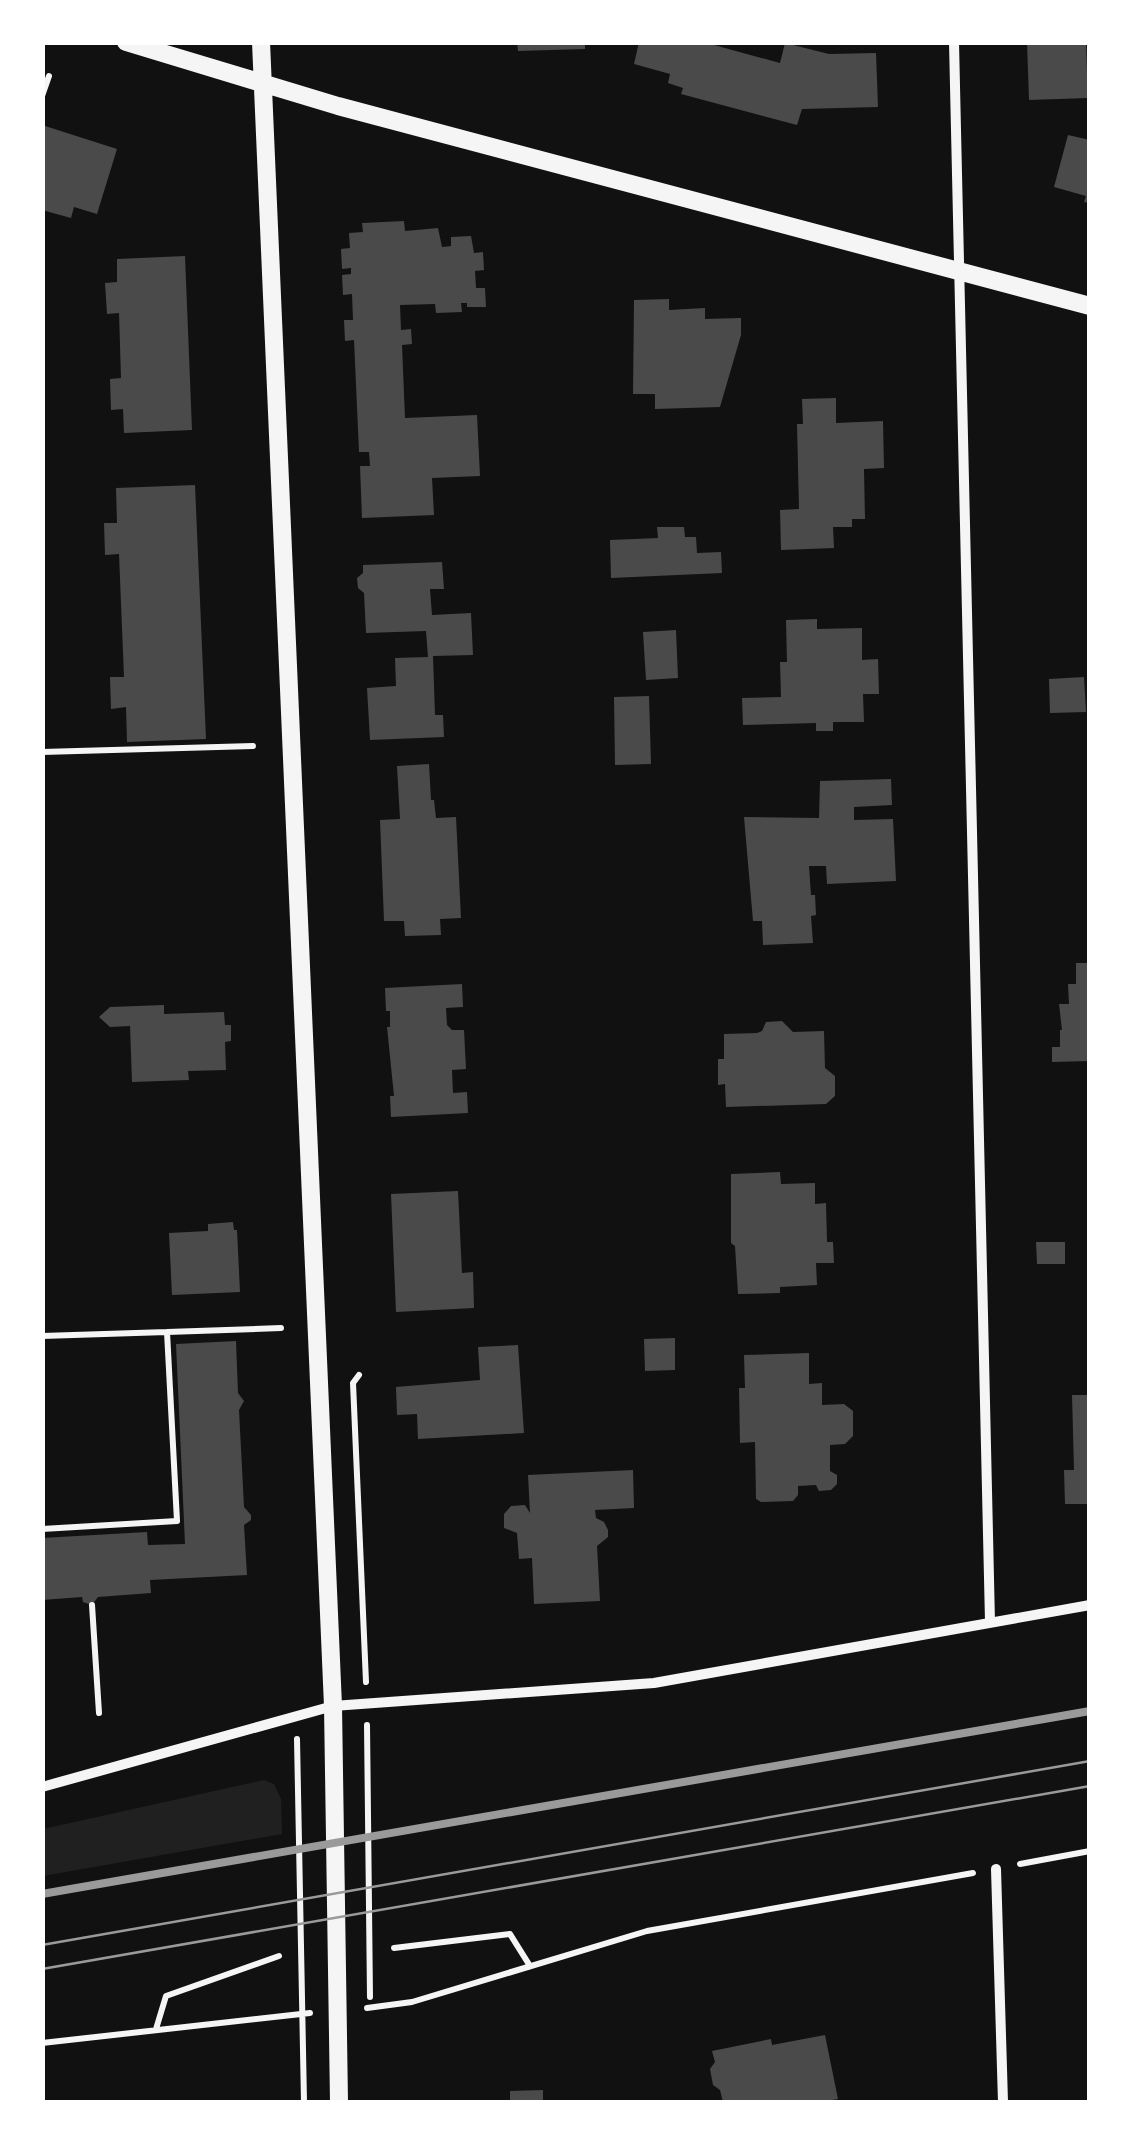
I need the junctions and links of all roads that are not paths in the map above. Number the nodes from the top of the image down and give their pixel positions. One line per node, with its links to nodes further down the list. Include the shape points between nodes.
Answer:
1 (126, 42): 4 (street)
2 (261, 42): 4 (street)
3 (954, 42): 5 (street)
4 (262, 84): 5 (street); 9 (street)
5 (960, 272): 6 (street); 8 (street)
6 (1090, 306)
7 (1090, 1605): 8 (street)
8 (990, 1622): 9 (street, via 654,1683)
9 (333, 1706): 10 (street); 12 (street)
10 (42, 1787)
11 (996, 1868): 13 (street)
12 (339, 2102)
13 (1003, 2102)

